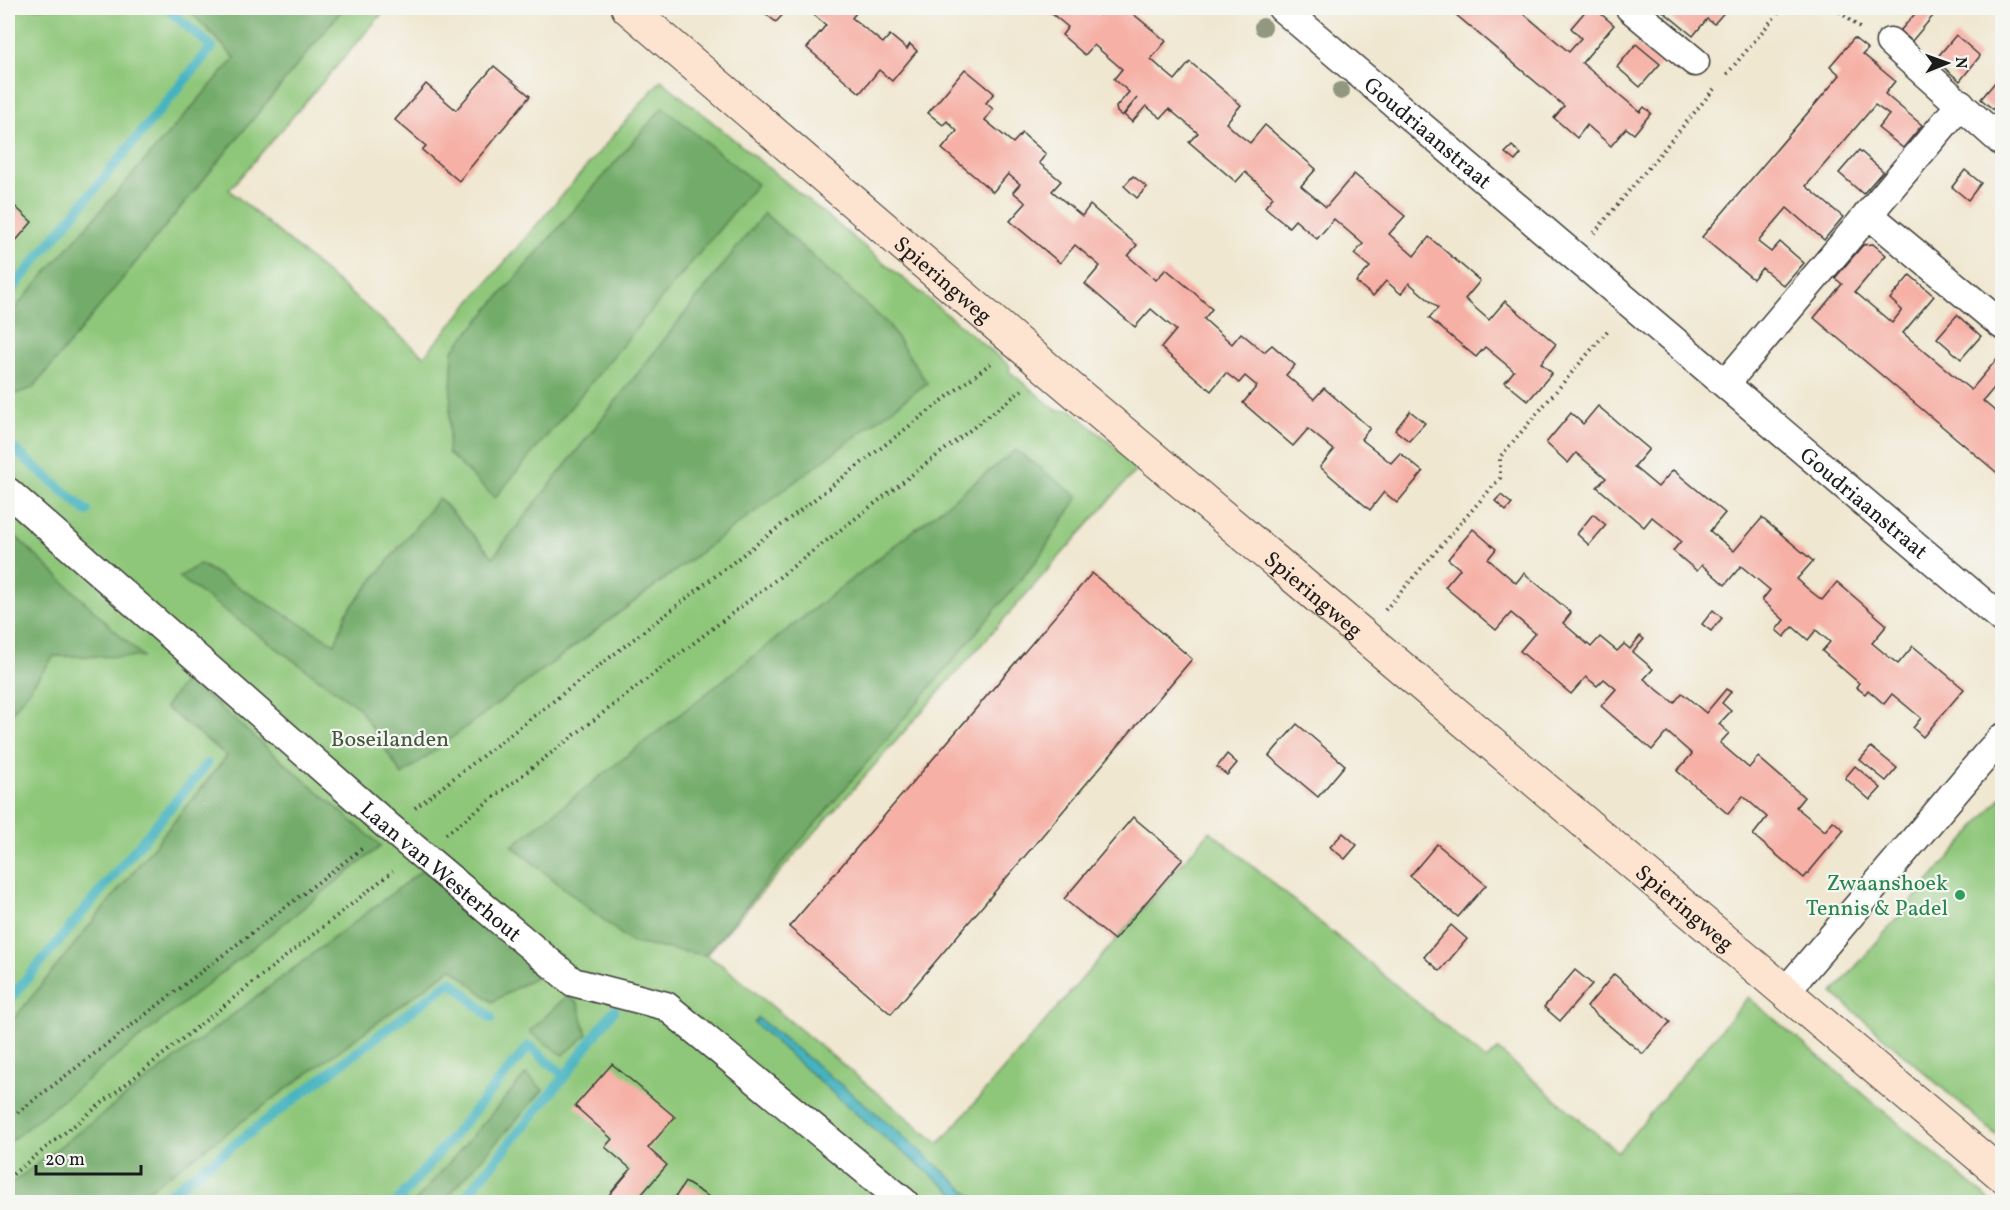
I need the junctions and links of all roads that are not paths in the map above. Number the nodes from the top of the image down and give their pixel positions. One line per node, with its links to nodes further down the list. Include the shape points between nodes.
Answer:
1 (628, 8): 14 (street, Spieringweg, via 1049,370)
2 (1282, 8): 10 (street, Goudriaanstraat)
3 (1630, 8): 5 (street)
4 (1890, 42): 6 (street)
5 (1695, 62)
6 (1961, 104): 7 (street); 8 (street)
7 (2002, 142)
8 (1869, 214): 9 (street); 10 (street)
9 (2002, 325)
10 (1726, 383): 12 (street, Goudriaanstraat)
11 (8, 492): 16 (street, Laan van Westerhout, via 420,854 573,982 666,1006)
12 (2002, 620)
13 (2002, 738): 14 (street)
14 (1785, 992): 15 (street, Spieringweg)
15 (2002, 1175)
16 (904, 1203)

